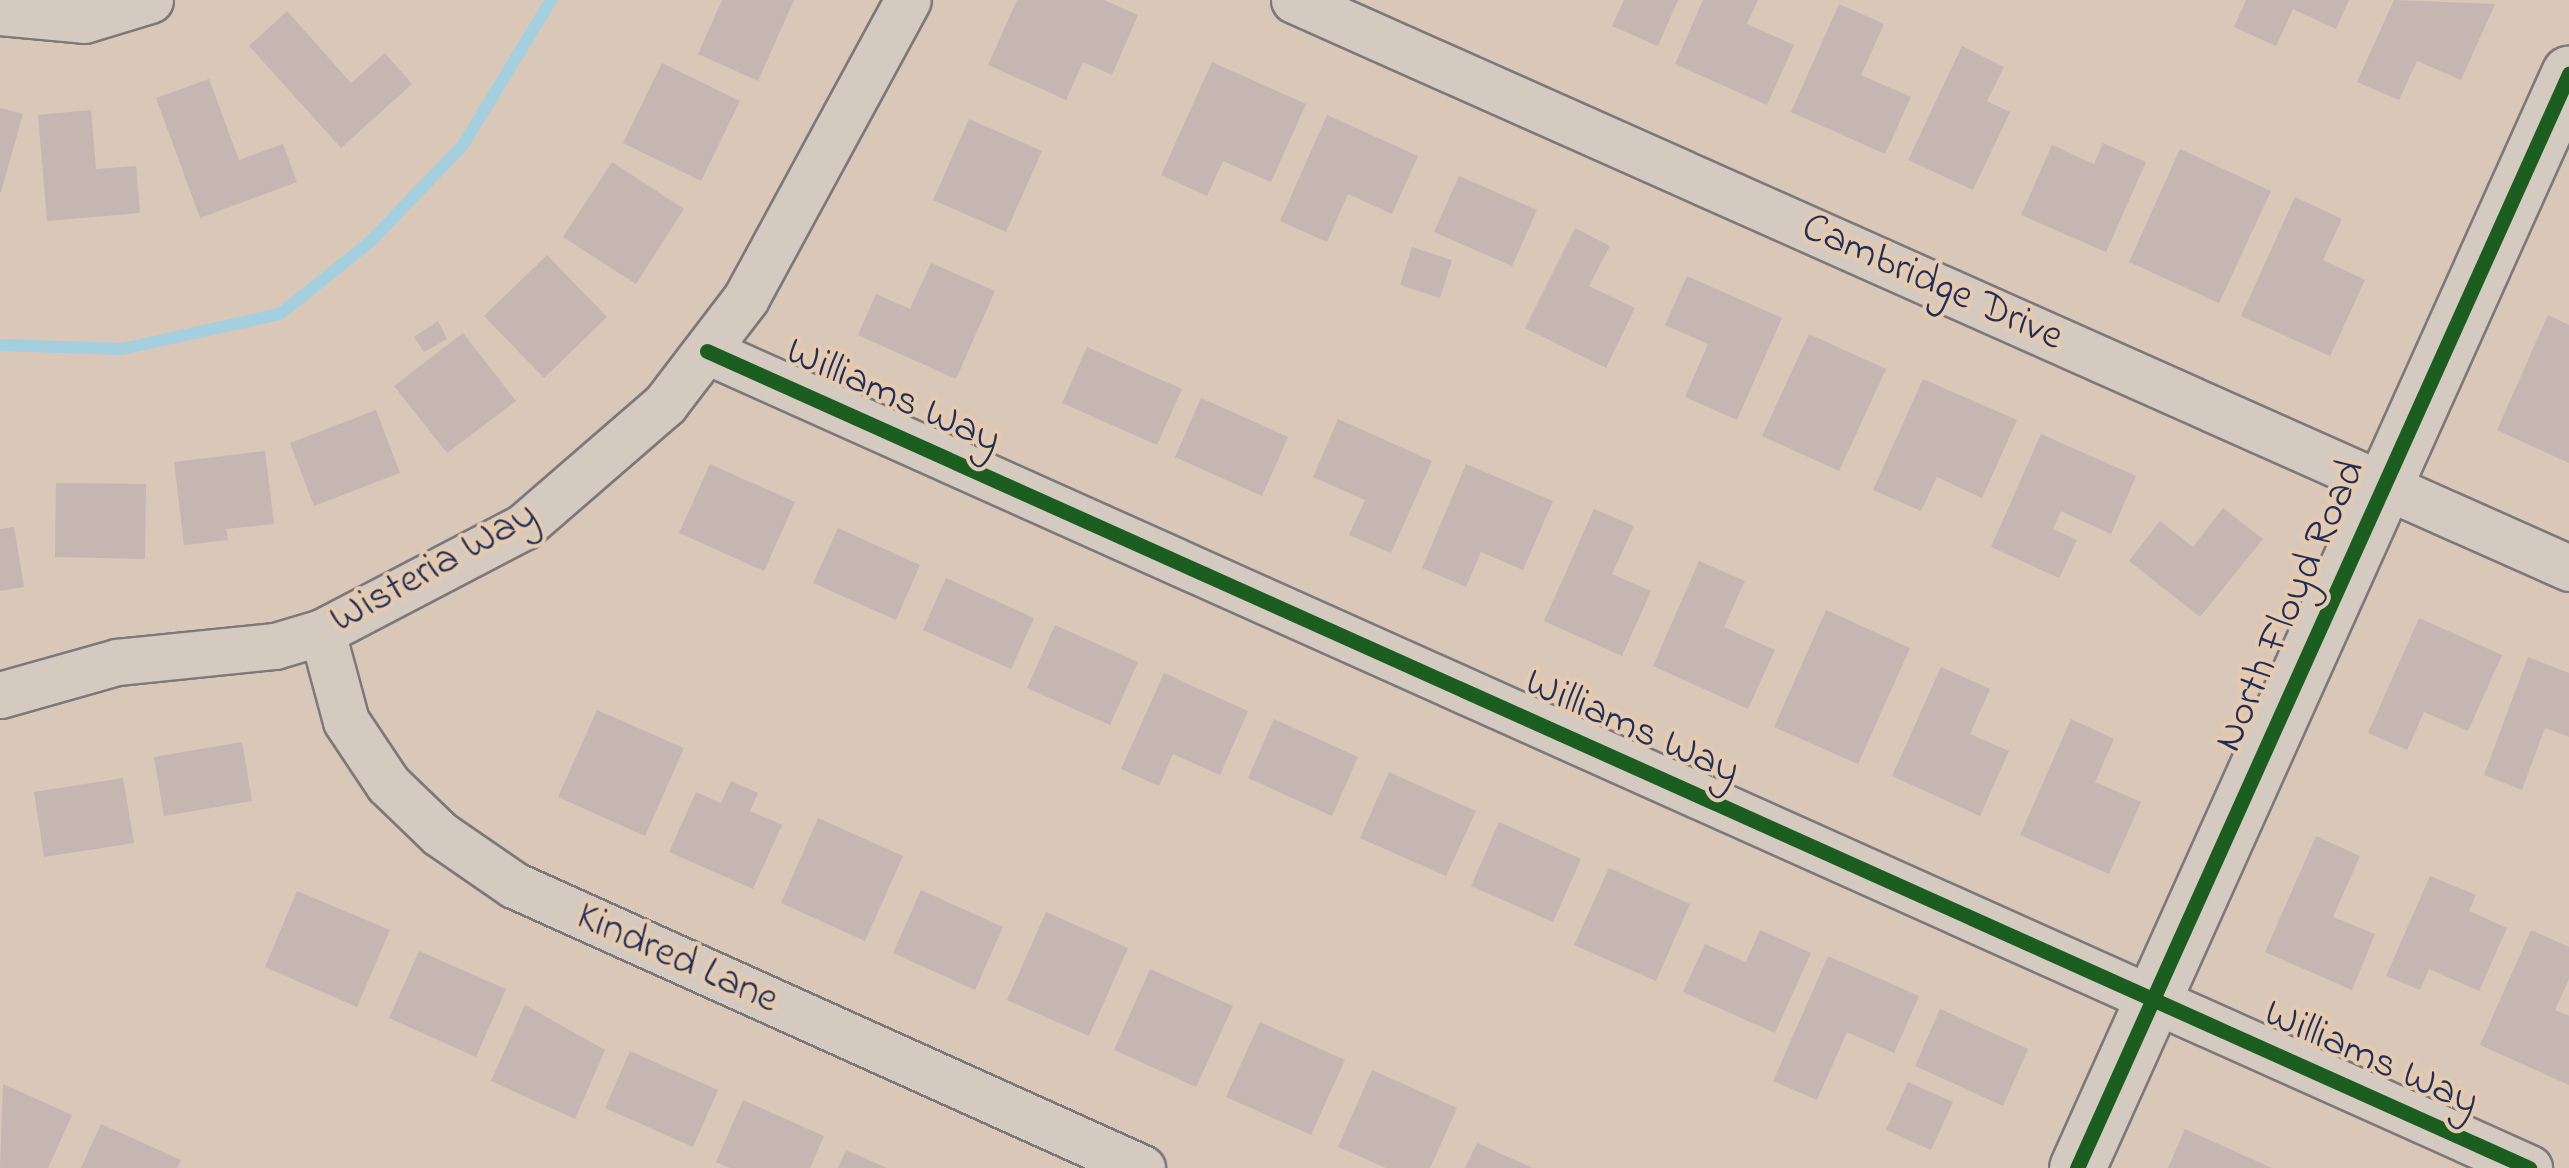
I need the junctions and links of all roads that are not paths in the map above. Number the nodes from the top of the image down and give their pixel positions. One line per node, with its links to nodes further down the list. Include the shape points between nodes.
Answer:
1 (150, 0): 4 (street, via 84,20)
2 (908, 0): 6 (street, Wisteria Way, via 746,298)
3 (1294, 0): 7 (street, Cambridge Drive)
4 (0, 12)
5 (2569, 74): 7 (street, North Floyd Road)
6 (706, 352): 9 (street, Wisteria Way, via 620,450 523,527); 11 (street, Williams Way)
7 (2385, 484): 8 (street, Cambridge Drive); 11 (street, North Floyd Road)
8 (2569, 568)
9 (322, 632): 10 (street, Wisteria Way, via 274,646 117,662); 12 (street, Kindred Lane, via 346,720 388,784 440,834 514,885)
10 (0, 695)
11 (2152, 1000): 13 (street, North Floyd Road); 14 (street, Williams Way)
12 (1142, 1168)
13 (2077, 1168)
14 (2529, 1168)

